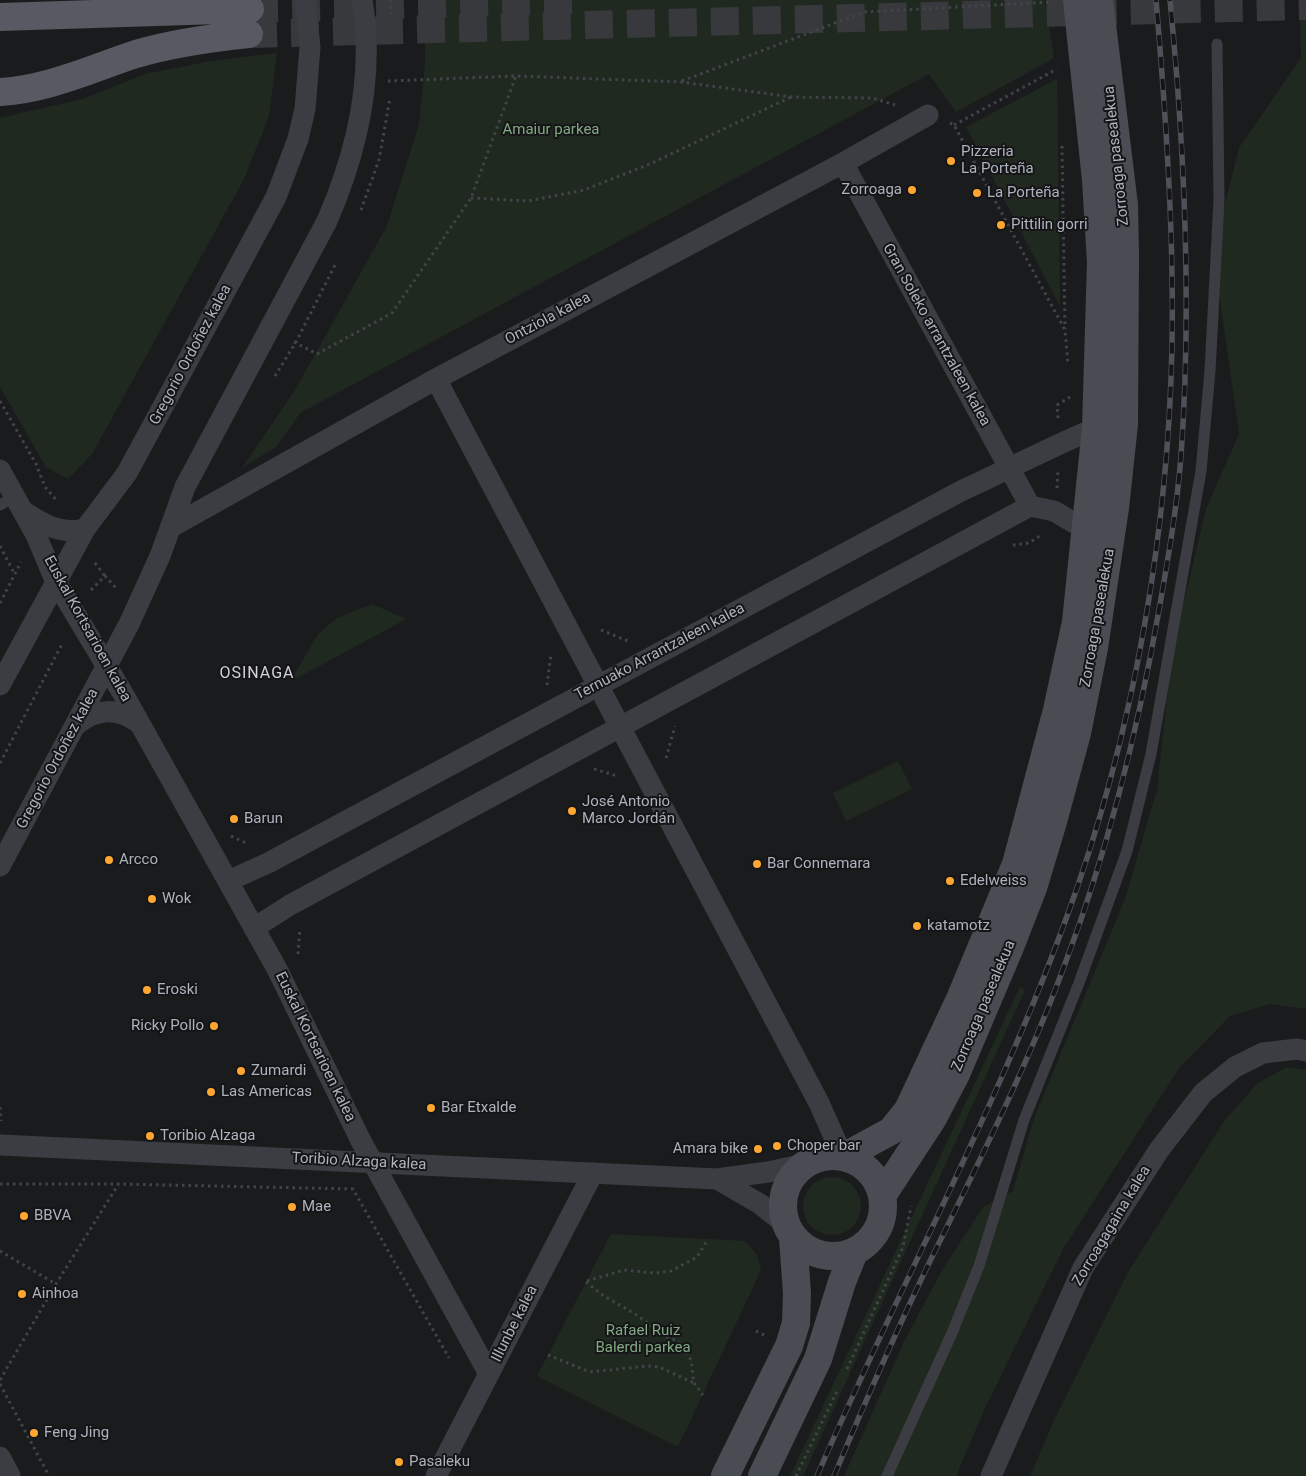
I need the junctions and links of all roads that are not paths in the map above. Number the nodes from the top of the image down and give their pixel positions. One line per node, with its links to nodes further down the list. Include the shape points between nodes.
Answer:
1 (305, 0): 17 (street, Gregorio Ordoñez kalea, via 310,47 309,78 298,139 288,169 127,473)
2 (362, 0): 16 (street, Gregorio Ordoñez kalea, via 365,79 361,116 342,187 186,487)
3 (1098, 0): 36 (main road, Zorroaga pasealekua, via 1124,205 1125,275 1124,424 1112,535 1094,648 1077,733 1052,825 1010,947 956,1074 933,1118)
4 (1059, 1): 11 (main road, Zorroaga pasealekua, via 1096,180 1100,262)
5 (0, 16): 7 (main road, via 249,22 136,54 54,84)
6 (1217, 44): 45 (lane, via 1219,200 1201,471 1151,754 1127,851 1024,1120 979,1266)
7 (0, 92)
8 (928, 115): 9 (street, Ontziola kalea)
9 (843, 163): 10 (street, Ontziola kalea); 12 (street, Gran Soleko arrantzaleen kalea)
10 (436, 380): 16 (street, Ontziola kalea); 22 (street)
11 (1096, 428): 12 (street, Ternuako Arrantzaleen kalea); 18 (main road, Zorroaga pasealekua)
12 (1010, 469): 15 (street, Gran Soleko arrantzaleen kalea); 22 (street, Ternuako Arrantzaleen kalea, via 962,490)
13 (0, 470): 14 (street, Euskal Kortsarioen kalea)
14 (12, 504): 17 (street, via 55,529 72,532); 19 (street, Euskal Kortsarioen kalea, via 36,535)
15 (1030, 506): 18 (street, via 1054,511); 25 (street)
16 (171, 527): 20 (street, Gregorio Ordoñez kalea, via 139,604)
17 (85, 529): 19 (street, Gregorio Ordoñez kalea)
18 (1086, 530): 31 (main road, Zorroaga pasealekua, via 1076,622 1057,710 1016,864 939,1049 908,1110 891,1131)
19 (55, 580): 20 (street, Euskal Kortsarioen kalea); 21 (street, Gregorio Ordoñez kalea)
20 (107, 656): 23 (street, Euskal Kortsarioen kalea); 24 (street, Gregorio Ordoñez kalea)
21 (0, 685)
22 (597, 686): 25 (street); 27 (street, Ternuako Arrantzaleen kalea, via 268,863)
23 (139, 723): 24 (street, Euskal Kortsarioen kalea, via 108,710 96,712); 27 (street, Euskal Kortsarioen kalea)
24 (76, 726): 26 (street, Gregorio Ordoñez kalea)
25 (619, 727): 28 (street, via 290,905); 31 (street, via 819,1103)
26 (0, 866)
27 (228, 881): 28 (street, Euskal Kortsarioen kalea)
28 (254, 928): 32 (street, Euskal Kortsarioen kalea)
29 (1306, 1051): 46 (street, Zorroagagaina kalea, via 1263,1053 1235,1067 1203,1093 1159,1150 1083,1268)
30 (0, 1144): 32 (street, Toribio Alzaga kalea)
31 (844, 1157): 33 (main road, via 830,1156); 36 (main road, via 869,1171)
32 (374, 1164): 34 (street, Toribio Alzaga kalea); 39 (street, Euskal Kortsarioen kalea)
33 (805, 1164): 35 (street, Toribio Alzaga kalea); 37 (main road, via 793,1175 785,1190 782,1206)
34 (593, 1173): 35 (street, Toribio Alzaga kalea); 39 (street, Illunbe kalea)
35 (717, 1179): 37 (street, Toribio Alzaga kalea, via 760,1204)
36 (882, 1196): 38 (main road, via 883,1213 878,1229 868,1243)
37 (789, 1230): 38 (main road, via 805,1249 821,1256 838,1257); 43 (main road, via 797,1293 796,1323 789,1346)
38 (854, 1252): 44 (main road, via 818,1359)
39 (489, 1374): 42 (street, Illunbe kalea)
40 (0, 1457): 41 (street)
41 (10, 1476)
42 (436, 1476)
43 (725, 1476)
44 (762, 1476)
45 (887, 1476)
46 (991, 1476)

